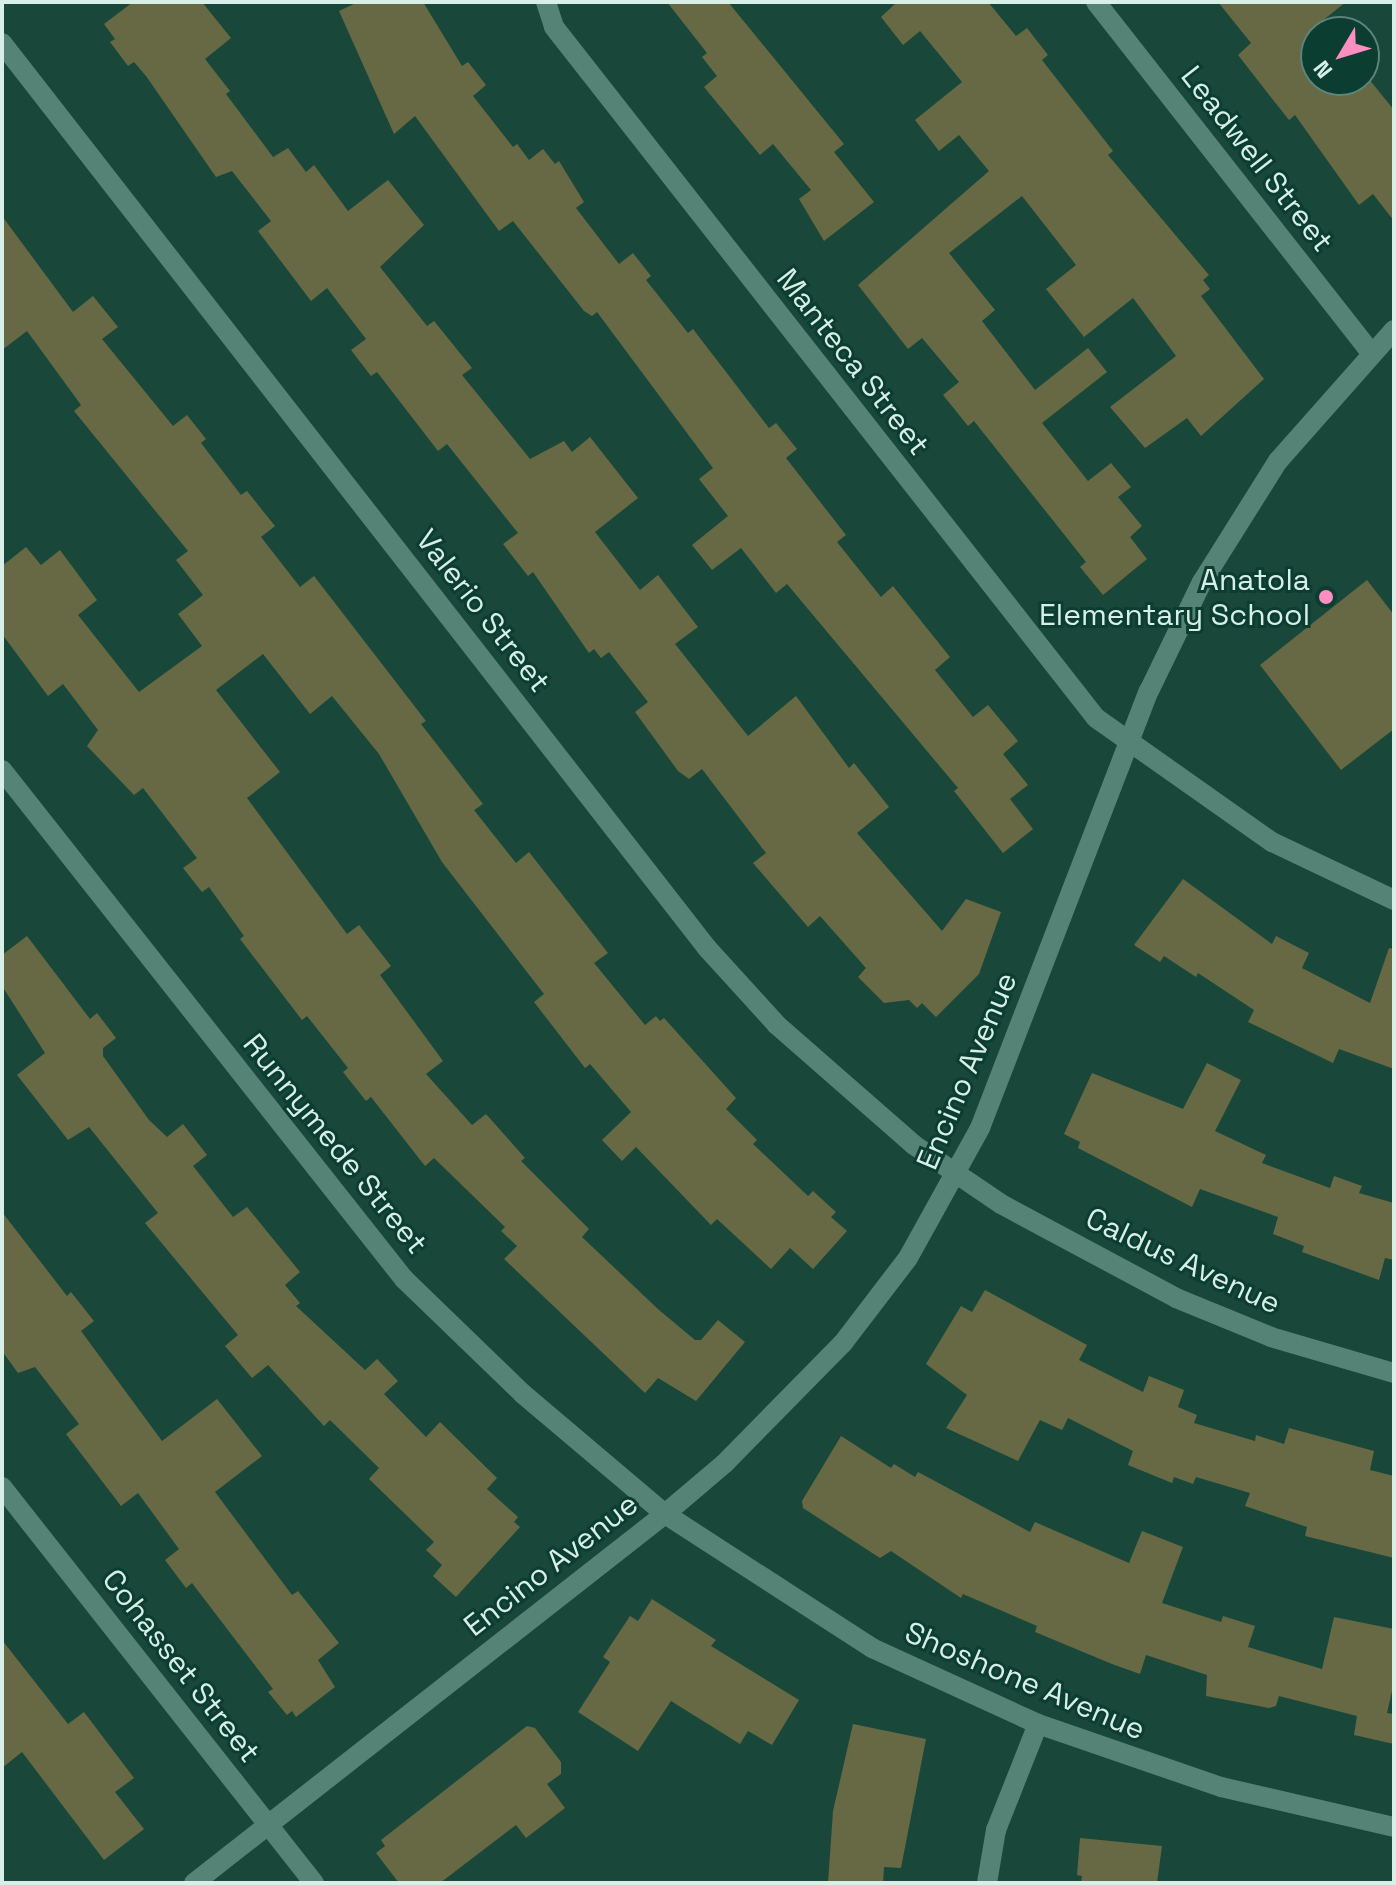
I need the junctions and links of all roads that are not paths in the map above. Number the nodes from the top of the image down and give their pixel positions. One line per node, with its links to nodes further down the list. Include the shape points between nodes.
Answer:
1 (546, 2): 6 (street, Manteca Street, via 554,27 1053,669 1096,718)
2 (1096, 2): 5 (street, Leadwell Street)
3 (2, 43): 9 (street, Valerio Street, via 707,948 830,1075)
4 (1394, 330): 5 (street, Encino Avenue)
5 (1371, 353): 6 (street, Encino Avenue, via 1314,415 1240,515 1161,665)
6 (1130, 745): 8 (street, Manteca Street, via 1272,842); 9 (street, Encino Avenue)
7 (2, 770): 12 (street, Runnymede Street, via 404,1279 523,1394)
8 (1394, 900)
9 (956, 1179): 10 (street, Caldus Avenue, via 1176,1298 1271,1337); 12 (street, Encino Avenue, via 908,1258 843,1343 724,1464)
10 (1394, 1373)
11 (2, 1487): 14 (street, Cohasset Street)
12 (665, 1514): 13 (street, Shoshone Avenue, via 872,1648); 14 (street, Encino Avenue)
13 (1038, 1724): 15 (street, Shoshone Avenue, via 1177,1774); 18 (street, via 996,1830)
14 (268, 1825): 16 (street, Encino Avenue); 17 (street, Cohasset Street)
15 (1394, 1827)
16 (194, 1883)
17 (314, 1883)
18 (987, 1883)

